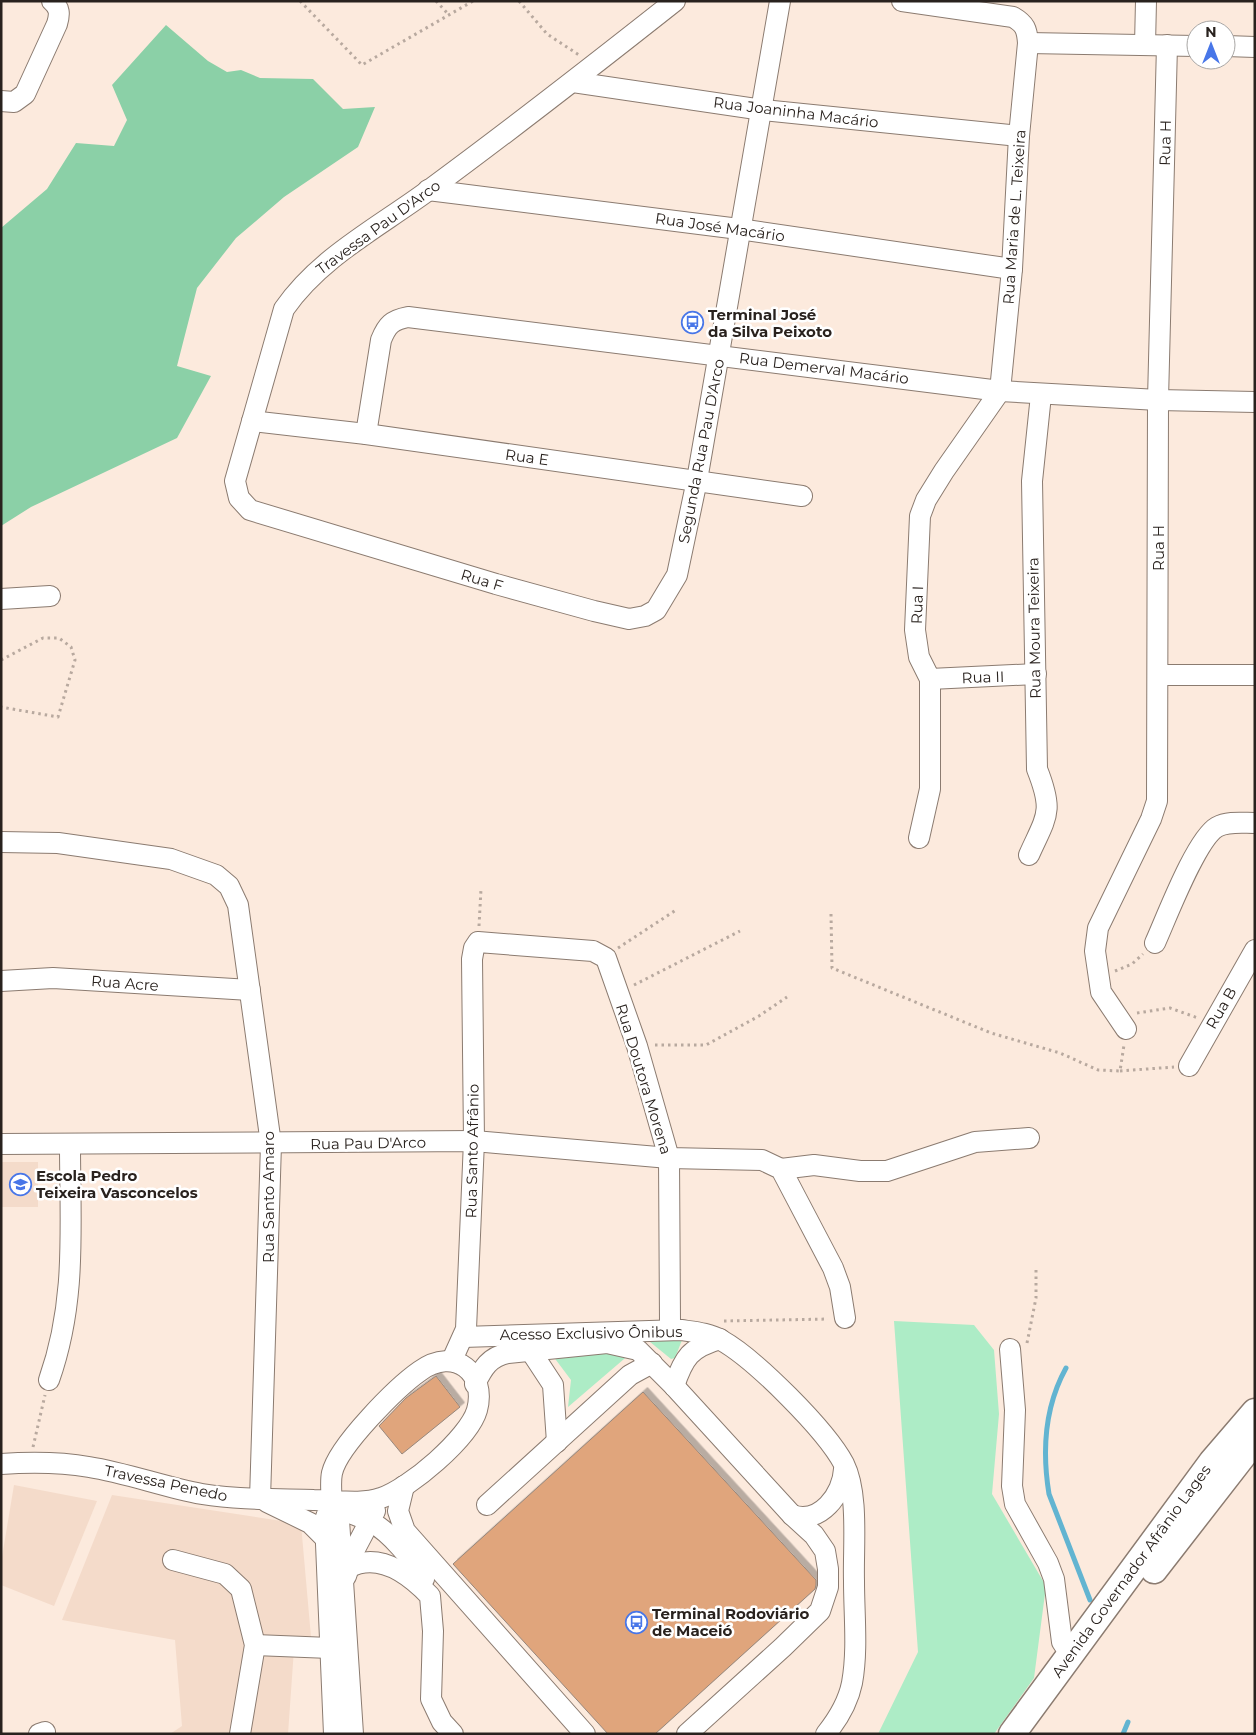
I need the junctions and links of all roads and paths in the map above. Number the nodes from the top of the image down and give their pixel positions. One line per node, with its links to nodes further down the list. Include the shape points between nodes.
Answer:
1 (52, 1): 19 (street, via 58,7 57,24 25,94 14,102)
2 (300, 1): 10 (path, via 362,65)
3 (436, 1): 10 (path)
4 (473, 1): 10 (path)
5 (519, 1): 17 (path, via 547,34)
6 (675, 1): 17 (street, Travessa Pau D'Arco)
7 (780, 1): 20 (street, Segunda Rua Pau D'Arco)
8 (902, 1): 11 (street, via 1013,17 1023,23)
9 (1146, 1): 12 (street)
10 (450, 15)
11 (1028, 43): 12 (street); 21 (street, Rua Maria de L. Teixeira)
12 (1145, 45): 13 (street)
13 (1167, 45): 14 (street); 28 (street, Rua H)
14 (1186, 46)
15 (1236, 46): 16 (street)
16 (1255, 47)
17 (593, 66): 18 (street, Travessa Pau D'Arco)
18 (573, 82): 20 (street, Rua Joaninha Macário); 22 (street, Travessa Pau D'Arco)
19 (1, 101)
20 (763, 110): 21 (street, Rua Joaninha Macário); 23 (street, Segunda Rua Pau D'Arco)
21 (1018, 136): 24 (street, Rua Maria de L. Teixeira)
22 (428, 190): 23 (street, Rua José Macário); 30 (street, Travessa Pau D'Arco, via 323,265 298,289 284,309)
23 (739, 229): 24 (street, Rua José Macário); 25 (street, Segunda Rua Pau D'Arco)
24 (1012, 268): 26 (street, Rua Maria de L. Teixeira)
25 (719, 354): 26 (street, Rua Demerval Macário); 31 (street, Rua Demerval Macário, via 408,317 394,320 386,327 381,340); 32 (street, Segunda Rua Pau D'Arco)
26 (1000, 391): 27 (street, Rua Demerval Macário); 42 (street, Rua I, via 944,470 920,516 916,630 919,657)
27 (1041, 395): 28 (street, Rua Demerval Macário); 39 (street, Rua Moura Teixeira, via 1032,481)
28 (1158, 400): 29 (street, Rua Demerval Macário); 40 (street, Rua H)
29 (1255, 402)
30 (252, 421): 31 (street, Rua E); 34 (street, Travessa Pau D'Arco, via 235,481 239,498 250,510)
31 (366, 434): 32 (street, Rua E)
32 (697, 480): 33 (street, Rua E); 35 (street, Segunda Rua Pau D'Arco)
33 (802, 496)
34 (271, 515): 35 (street, Rua F, via 496,584 630,619 656,610)
35 (677, 576)
36 (50, 596): 37 (street)
37 (1, 599)
38 (1, 660): 43 (path, via 43,638 59,638 71,646 75,660 58,717)
39 (1036, 674): 42 (street, Rua II); 47 (street, Rua Moura Teixeira, via 1037,769 1049,807)
40 (1158, 675): 41 (street); 56 (street, Rua H, via 1157,801 1152,819 1098,928 1095,950)
41 (1255, 675)
42 (930, 679): 45 (street, Rua I, via 930,789)
43 (1, 707)
44 (1255, 823): 53 (street, via 1223,824 1211,832 1194,860)
45 (919, 838)
46 (1, 842): 58 (street, Rua Santo Amaro, via 58,843 172,859 216,875 229,886 238,905)
47 (1029, 855)
48 (481, 889): 52 (path)
49 (676, 910): 55 (path)
50 (831, 914): 65 (path, via 832,968 991,1033 1060,1053 1098,1070)
51 (740, 931): 59 (path)
52 (478, 942): 55 (street, via 593,950); 67 (street, Rua Santo Afrânio, via 472,959)
53 (1155, 943): 56 (path, via 1132,964)
54 (1255, 950): 62 (street, Rua B)
55 (606, 958): 59 (street, Rua Doutora Morena)
56 (1099, 977): 61 (street, Rua H, via 1101,992)
57 (1, 981): 58 (street, Rua Acre, via 53,978)
58 (250, 990): 69 (street, Rua Santo Amaro)
59 (618, 993): 63 (street, Rua Doutora Morena)
60 (787, 997): 63 (path, via 706,1045)
61 (1122, 1022): 62 (path, via 1170,1008); 65 (path)
62 (1212, 1024): 64 (street, Rua B)
63 (637, 1046): 71 (street, Rua Doutora Morena)
64 (1189, 1066): 65 (path)
65 (1120, 1071)
66 (1029, 1138): 72 (street, via 975,1142 887,1171 814,1165)
67 (474, 1141): 69 (street, Rua Pau D'Arco); 71 (street, Rua Pau D'Arco); 76 (street, Rua Santo Afrânio)
68 (1, 1144): 70 (street, Rua Pau D'Arco)
69 (271, 1144): 70 (street, Rua Pau D'Arco); 94 (street, Rua Santo Amaro)
70 (70, 1145): 82 (street, via 70,1284 61,1346)
71 (669, 1158): 72 (street, Rua Pau D'Arco, via 762,1160); 75 (street, Rua Doutora Morena)
72 (782, 1168): 74 (street, via 833,1268)
73 (1036, 1269): 78 (path, via 1036,1298)
74 (845, 1318)
75 (670, 1322)
76 (463, 1338): 77 (street, Acesso Exclusivo Ônibus, via 681,1330); 80 (street, Rua Santo Afrânio)
77 (720, 1339): 84 (street, via 700,1345 690,1354); 90 (street, Acesso Exclusivo Ônibus, via 762,1371 831,1444)
78 (1018, 1347): 106 (street, via 1014,1504 1054,1579 1062,1642)
79 (530, 1350): 81 (street, Acesso Exclusivo Ônibus, via 607,1343 638,1350); 83 (street, Acesso Exclusivo Ônibus, via 493,1358); 87 (street, Acesso Exclusivo Ônibus, via 553,1386)
80 (452, 1360): 83 (street, via 469,1371); 92 (street, via 440,1360 427,1366 356,1434 335,1464)
81 (652, 1363): 84 (street, Acesso Exclusivo Ônibus); 87 (street, Acesso Exclusivo Ônibus, via 630,1375)
82 (49, 1380): 88 (path)
83 (475, 1384): 91 (street, via 478,1398 472,1421 445,1454)
84 (674, 1386): 96 (street, Acesso Exclusivo Ônibus)
85 (1255, 1412): 106 (main road, Avenida Governador Afrânio Lages, via 1212,1462)
86 (1255, 1440): 115 (main road, Avenida Governador Afrânio Lages, via 1131,1600)
87 (556, 1442): 95 (street, Acesso Exclusivo Ônibus)
88 (30, 1462): 89 (street, Travessa Penedo); 94 (street, Travessa Penedo, via 91,1467 200,1493)
89 (1, 1464)
90 (844, 1465): 96 (street, via 841,1487 832,1502 808,1516); 113 (street, Acesso Exclusivo Ônibus, via 852,1507 855,1650 852,1684 846,1703)
91 (404, 1486): 93 (street); 102 (street, via 398,1511 401,1525)
92 (337, 1494): 93 (street, Travessa Penedo); 94 (street, Travessa Penedo); 97 (street, via 343,1511); 98 (street, via 325,1520); 101 (street)
93 (382, 1498): 97 (street)
94 (260, 1499): 98 (street, via 310,1523)
95 (487, 1505)
96 (792, 1515): 112 (street, Acesso Exclusivo Ônibus, via 814,1535 824,1551 828,1569 826,1600 820,1611 783,1647)
97 (370, 1521): 100 (street); 103 (street, via 387,1533 423,1577)
98 (325, 1538): 105 (street)
99 (173, 1560): 104 (street, via 225,1574 241,1589)
100 (348, 1568): 101 (street); 103 (street, via 364,1562 386,1564 402,1572)
101 (343, 1588): 109 (street)
102 (468, 1599): 103 (street, via 458,1597); 111 (street)
103 (431, 1603): 110 (street, via 431,1699 442,1722)
104 (255, 1646): 105 (street); 107 (street)
105 (330, 1648): 108 (street)
106 (1070, 1654): 114 (main road, Avenida Governador Afrânio Lages)
107 (240, 1734)
108 (334, 1734)
109 (353, 1734)
110 (453, 1734)
111 (585, 1734)
112 (687, 1734)
113 (826, 1734)
114 (1012, 1734)
115 (1034, 1734)

